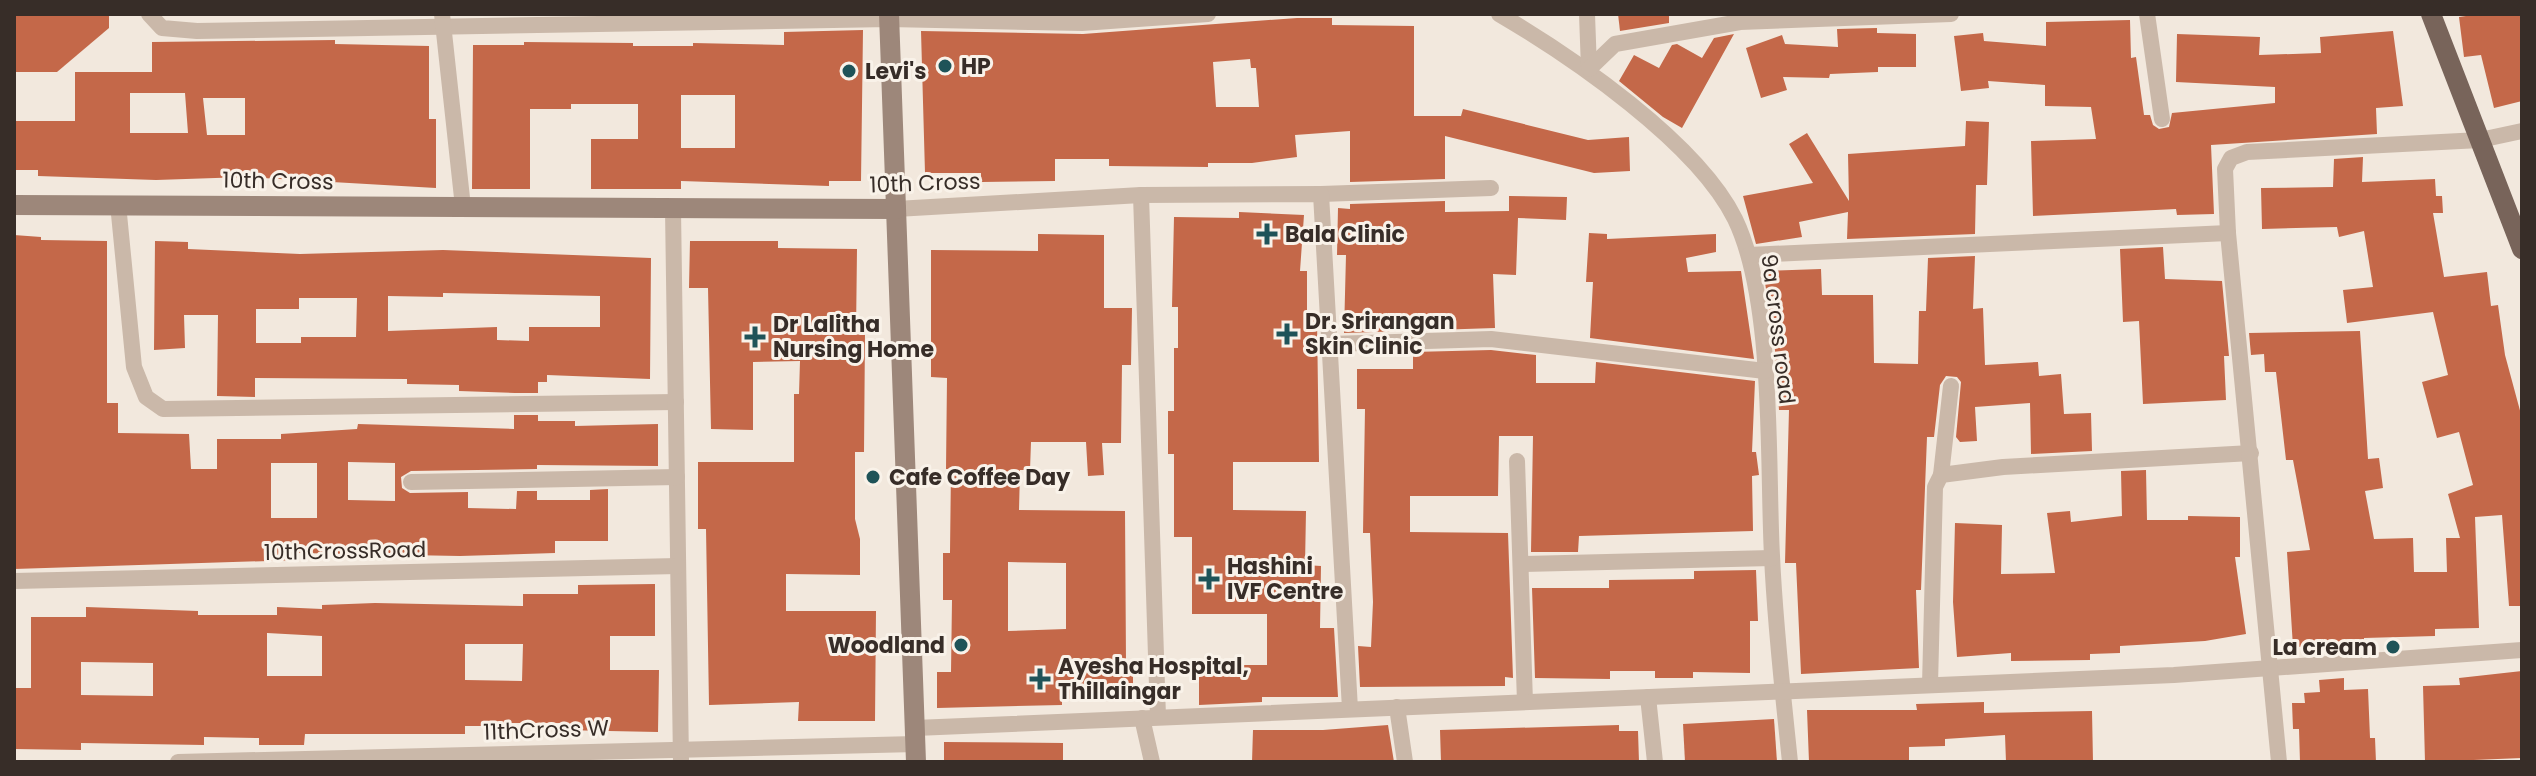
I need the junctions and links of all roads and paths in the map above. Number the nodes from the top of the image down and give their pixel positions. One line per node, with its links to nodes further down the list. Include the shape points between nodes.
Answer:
1 (149, 14): 9 (street, via 162,28 197,31)
2 (1208, 14): 8 (street, via 1082,23)
3 (1499, 14): 10 (street, 9a cross road)
4 (1587, 14): 10 (street)
5 (1951, 14): 10 (street, via 1725,24 1615,44)
6 (2147, 14): 11 (street)
7 (2431, 14): 13 (main road)
8 (889, 16): 9 (street); 21 (street)
9 (442, 19): 19 (street)
10 (1589, 69): 24 (street, 9a cross road, via 1664,133 1709,181 1735,220)
11 (2162, 119)
12 (2522, 131): 13 (street)
13 (2480, 140): 22 (street, via 2247,152 2231,158 2225,169); 23 (main road)
14 (1491, 188): 15 (street, 10th Cross)
15 (1321, 194): 16 (street, 10th Cross); 25 (street)
16 (1141, 195): 21 (street, 10th Cross); 46 (street)
17 (118, 204): 18 (street, 10th Cross); 19 (street, 10th Cross); 28 (street, via 134,367 146,397 163,409)
18 (14, 205)
19 (463, 207): 20 (street, 10th Cross)
20 (673, 209): 21 (street, 10th Cross); 28 (street)
21 (896, 209): 47 (street)
22 (2228, 233): 24 (street); 29 (street)
23 (2522, 249)
24 (1749, 255): 26 (street, 9a cross road)
25 (1331, 344): 26 (street, via 1491,339); 45 (street)
26 (1765, 371): 34 (street, 9a cross road)
27 (1951, 386): 31 (street)
28 (676, 402): 32 (street)
29 (2251, 453): 31 (street); 39 (street)
30 (1517, 461): 35 (street)
31 (1941, 475): 40 (street, via 1935,487)
32 (677, 477): 33 (street); 36 (street)
33 (411, 482)
34 (1772, 558): 35 (street); 41 (street, 9a cross road)
35 (1521, 564): 43 (street)
36 (678, 566): 37 (street, 10thCrossRoad); 48 (street)
37 (14, 581)
38 (2522, 650): 39 (street, 11thCross W)
39 (2270, 668): 40 (street, 11thCross W); 54 (street)
40 (1930, 685): 41 (street, 11thCross W)
41 (1783, 691): 42 (street, 11thCross W); 53 (street, 9a cross road)
42 (1648, 697): 43 (street, 11thCross W); 52 (street)
43 (1525, 702): 44 (street, 11thCross W)
44 (1397, 707): 45 (street, 11thCross W); 51 (street)
45 (1350, 709): 46 (street, 11thCross W)
46 (1150, 718): 47 (street, 11thCross W); 50 (street)
47 (916, 745): 48 (street, 11thCross W)
48 (680, 755): 49 (street, 11thCross W)
49 (178, 762)
50 (1152, 762)
51 (1405, 762)
52 (1655, 762)
53 (1790, 762)
54 (2279, 762)

